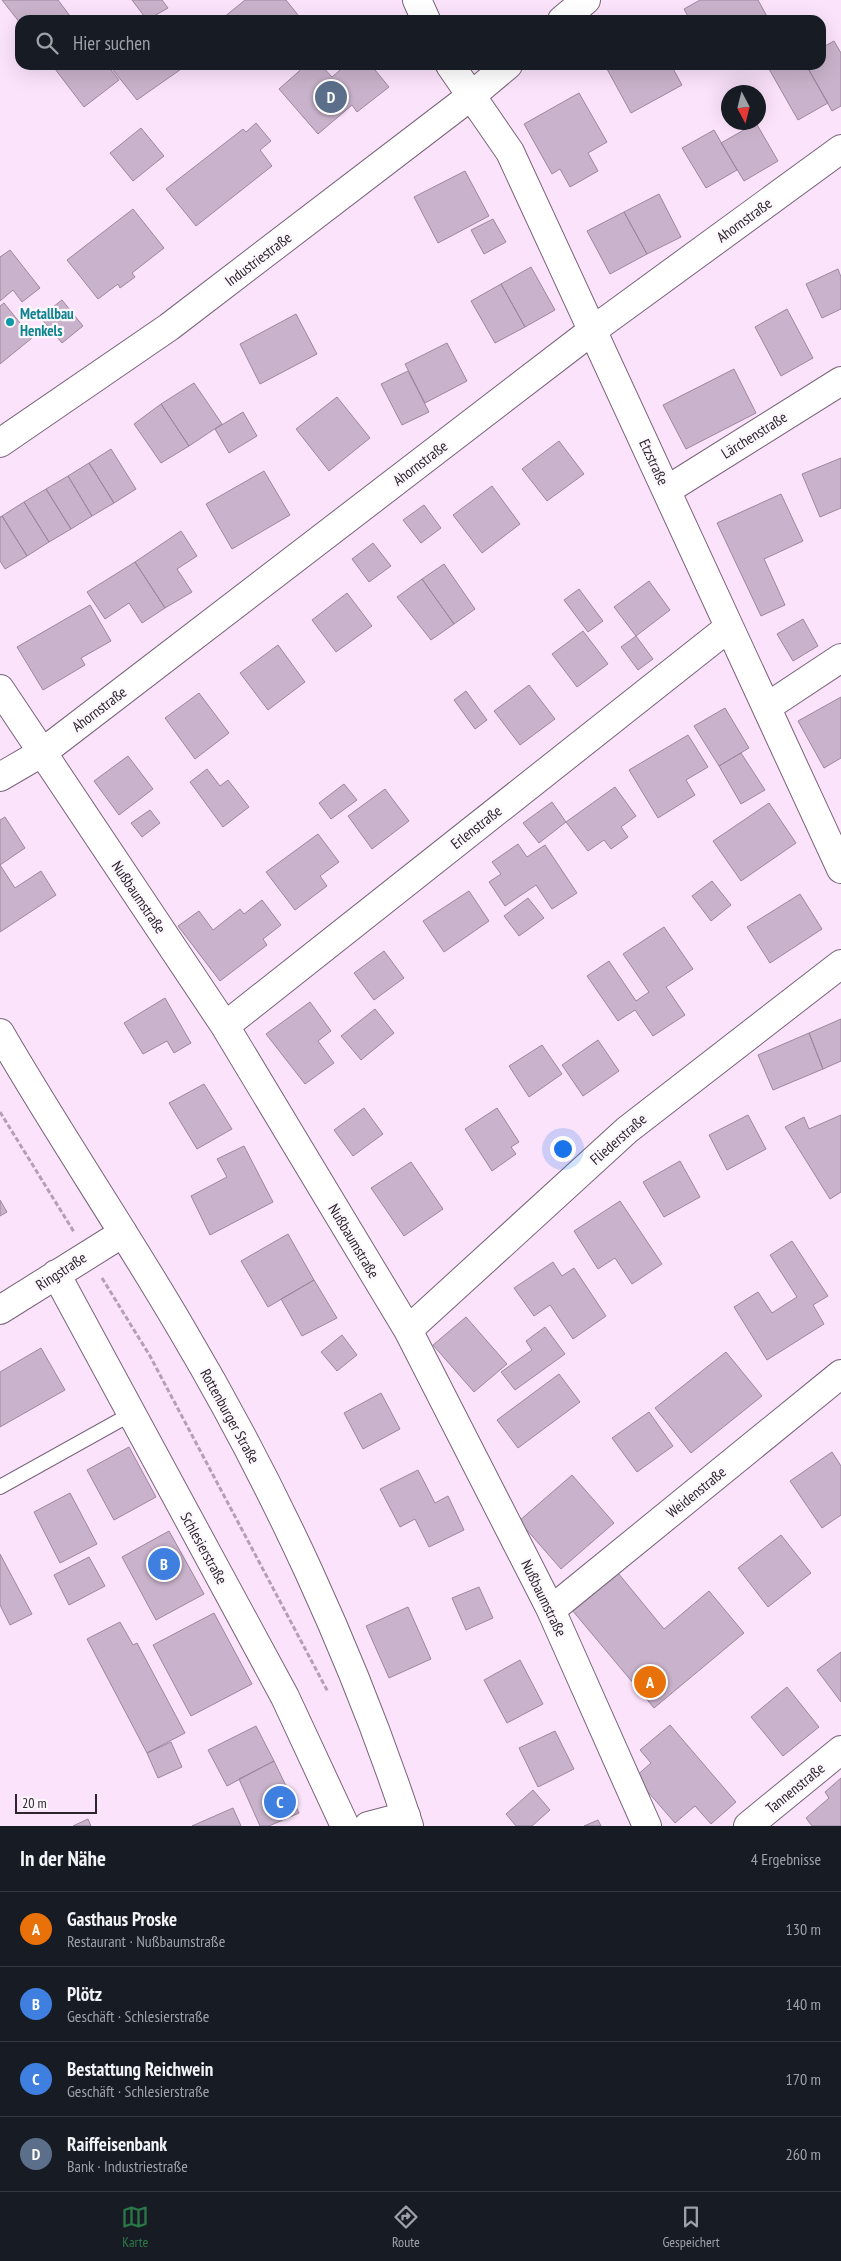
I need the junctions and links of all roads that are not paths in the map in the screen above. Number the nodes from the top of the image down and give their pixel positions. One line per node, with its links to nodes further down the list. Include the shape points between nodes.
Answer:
1 (416, 0): 3 (street)
2 (586, 0): 4 (street)
3 (424, 15)
4 (568, 15)
5 (453, 70): 7 (street, Etzstraße)
6 (502, 70): 7 (street, Industriestraße)
7 (471, 96): 9 (street, Etzstraße, via 510,152); 11 (street, Industriestraße, via 169,327)
8 (841, 149): 9 (street, Ahornstraße)
9 (593, 330): 12 (street, Etzstraße); 17 (street, Ahornstraße)
10 (841, 381): 12 (street, Lärchenstraße)
11 (0, 443)
12 (667, 490): 13 (street, Etzstraße)
13 (728, 628): 16 (street, Etzstraße); 21 (street, Erlenstraße)
14 (841, 658): 16 (street)
15 (0, 689): 17 (street, Nußbaumstraße)
16 (767, 707): 19 (street, Etzstraße)
17 (43, 752): 18 (street, Ahornstraße); 21 (street, Nußbaumstraße)
18 (0, 778)
19 (841, 870)
20 (841, 964): 26 (street, Fliederstraße, via 627,1130)
21 (224, 1026): 26 (street, Nußbaumstraße)
22 (0, 1033): 23 (street, Rottenburger Straße)
23 (123, 1233): 24 (street, Ringstraße); 32 (street, Rottenburger Straße, via 182,1329 253,1456 311,1577)
24 (56, 1274): 25 (street, Ringstraße); 28 (street, Schlesierstraße)
25 (0, 1310)
26 (408, 1330): 30 (street, Nußbaumstraße)
27 (841, 1374): 30 (street, Weidenstraße)
28 (131, 1414): 29 (lane); 33 (street, Schlesierstraße, via 285,1697)
29 (0, 1487)
30 (551, 1610): 35 (street, Nußbaumstraße)
31 (841, 1750): 36 (street, Tannenstraße)
32 (408, 1821): 34 (street)
33 (345, 1826)
34 (368, 1826)
35 (647, 1826)
36 (748, 1826)

